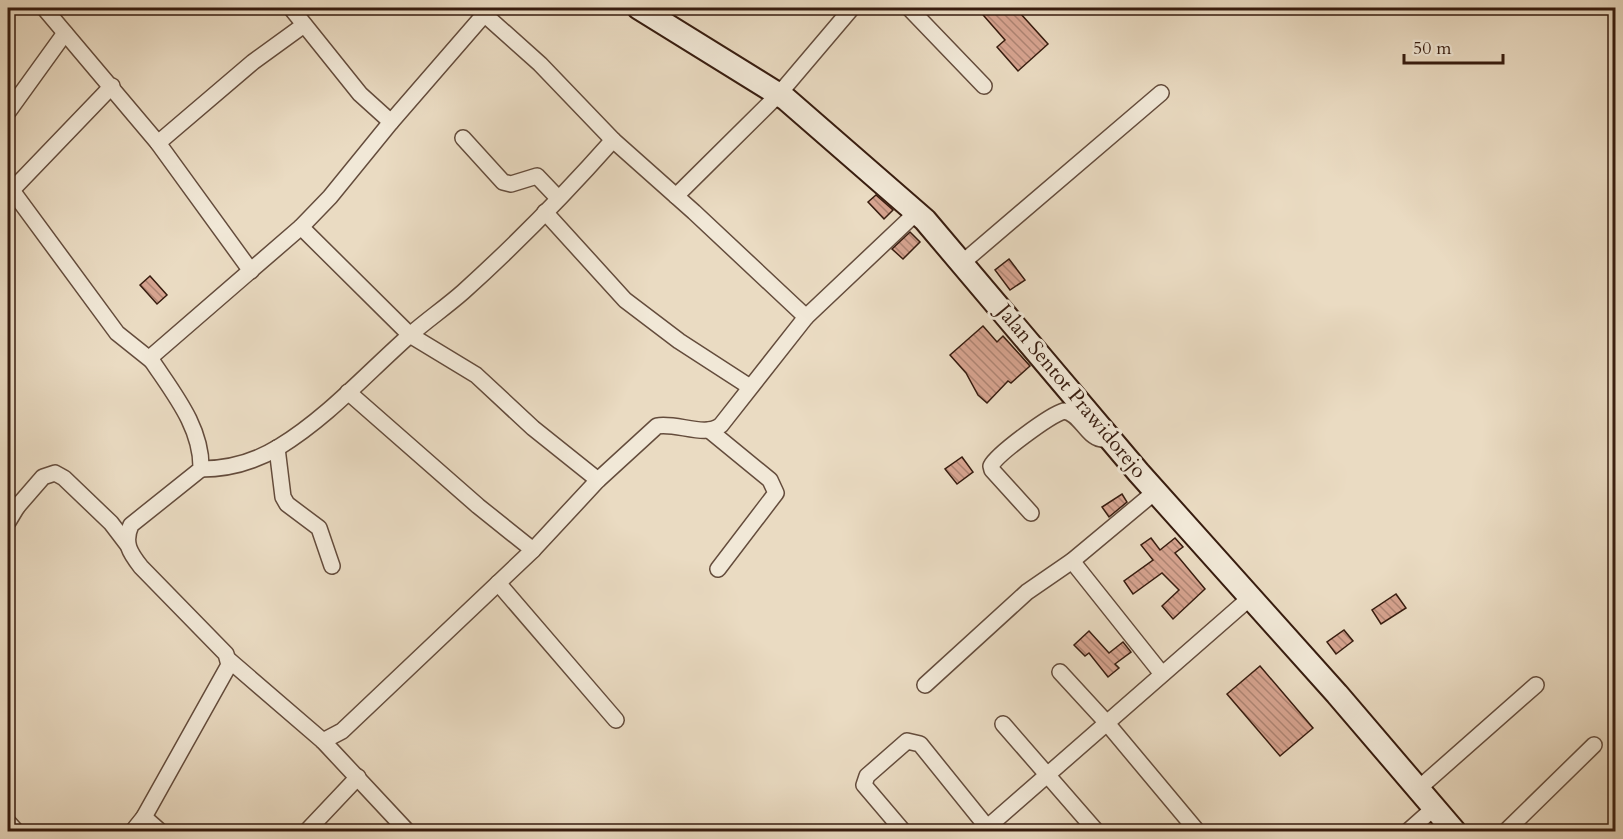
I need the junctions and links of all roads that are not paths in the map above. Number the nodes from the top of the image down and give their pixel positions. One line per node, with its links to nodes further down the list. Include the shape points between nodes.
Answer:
1 (44, 8): 9 (street)
2 (291, 8): 8 (street)
3 (639, 8): 7 (main road, Jalan Sentot Prawidorejo)
4 (852, 8): 13 (street)
5 (909, 8): 11 (street)
6 (488, 11): 15 (street); 17 (street)
7 (663, 13): 13 (main road, Jalan Sentot Prawidorejo)
8 (304, 25): 15 (street, via 360,94); 18 (street, via 253,62)
9 (65, 33): 10 (street); 14 (street)
10 (112, 86): 18 (street); 19 (street)
11 (984, 86)
12 (1161, 93): 25 (street)
13 (779, 94): 20 (street); 23 (main road, Jalan Sentot Prawidorejo)
14 (8, 112)
15 (391, 122): 24 (street)
16 (463, 138): 21 (street, via 503,182 511,184 537,176)
17 (613, 140): 20 (street); 21 (street)
18 (158, 143): 26 (street)
19 (10, 188): 29 (street, via 117,333)
20 (676, 196): 27 (street)
21 (558, 198): 22 (street)
22 (545, 212): 28 (street, via 462,292); 30 (street, via 625,300)
23 (917, 212): 25 (main road, Jalan Sentot Prawidorejo); 27 (street)
24 (301, 227): 26 (street); 28 (street)
25 (962, 262): 33 (main road, Jalan Sentot Prawidorejo)
26 (251, 271): 29 (street, via 156,350)
27 (806, 317): 30 (street)
28 (410, 335): 31 (street); 36 (street, via 476,375)
29 (152, 361): 35 (street, via 183,408 202,451)
30 (750, 387): 32 (street, via 721,425)
31 (348, 392): 34 (street); 42 (street)
32 (709, 430): 36 (street, via 657,426); 45 (street, via 770,480 777,493)
33 (1110, 438): 37 (main road, Jalan Sentot Prawidorejo); 39 (street, via 1096,438 1071,412 1064,411 997,457 992,470)
34 (277, 448): 35 (street, via 224,468); 44 (street, via 282,497 319,528)
35 (201, 469): 41 (street, via 131,525)
36 (597, 480): 42 (street)
37 (1156, 491): 43 (street); 47 (main road, Jalan Sentot Prawidorejo)
38 (12, 505): 40 (street); 41 (street, via 43,477 55,473 111,523)
39 (1030, 513)
40 (8, 522)
41 (127, 544): 48 (street, via 141,567)
42 (533, 550): 46 (street)
43 (1072, 561): 50 (street); 51 (street, via 1027,592)
44 (332, 566)
45 (718, 569)
46 (498, 583): 53 (street); 56 (street, via 342,731)
47 (1251, 597): 50 (street); 60 (main road, Jalan Sentot Prawidorejo)
48 (230, 660): 56 (street); 62 (street, via 225,676)
49 (1060, 672): 54 (street)
50 (1162, 674): 54 (street)
51 (925, 685)
52 (1536, 685): 60 (street)
53 (616, 720)
54 (1106, 722): 58 (street); 72 (street)
55 (1003, 724): 58 (street)
56 (323, 741): 59 (street)
57 (1594, 745): 75 (street)
58 (1048, 773): 64 (street); 71 (street)
59 (358, 777): 68 (street); 69 (street)
60 (1418, 789): 61 (main road, Jalan Sentot Prawidorejo)
61 (1434, 808): 73 (street); 74 (main road, Jalan Sentot Prawidorejo)
62 (144, 817): 66 (street); 67 (street)
63 (8, 822): 65 (street)
64 (987, 830): 70 (street, via 920,744 908,741 867,776 864,785)
65 (17, 831)
66 (132, 831)
67 (160, 831)
68 (306, 831)
69 (408, 831)
70 (904, 831)
71 (1097, 831)
72 (1198, 831)
73 (1407, 831)
74 (1455, 831)
75 (1505, 831)

